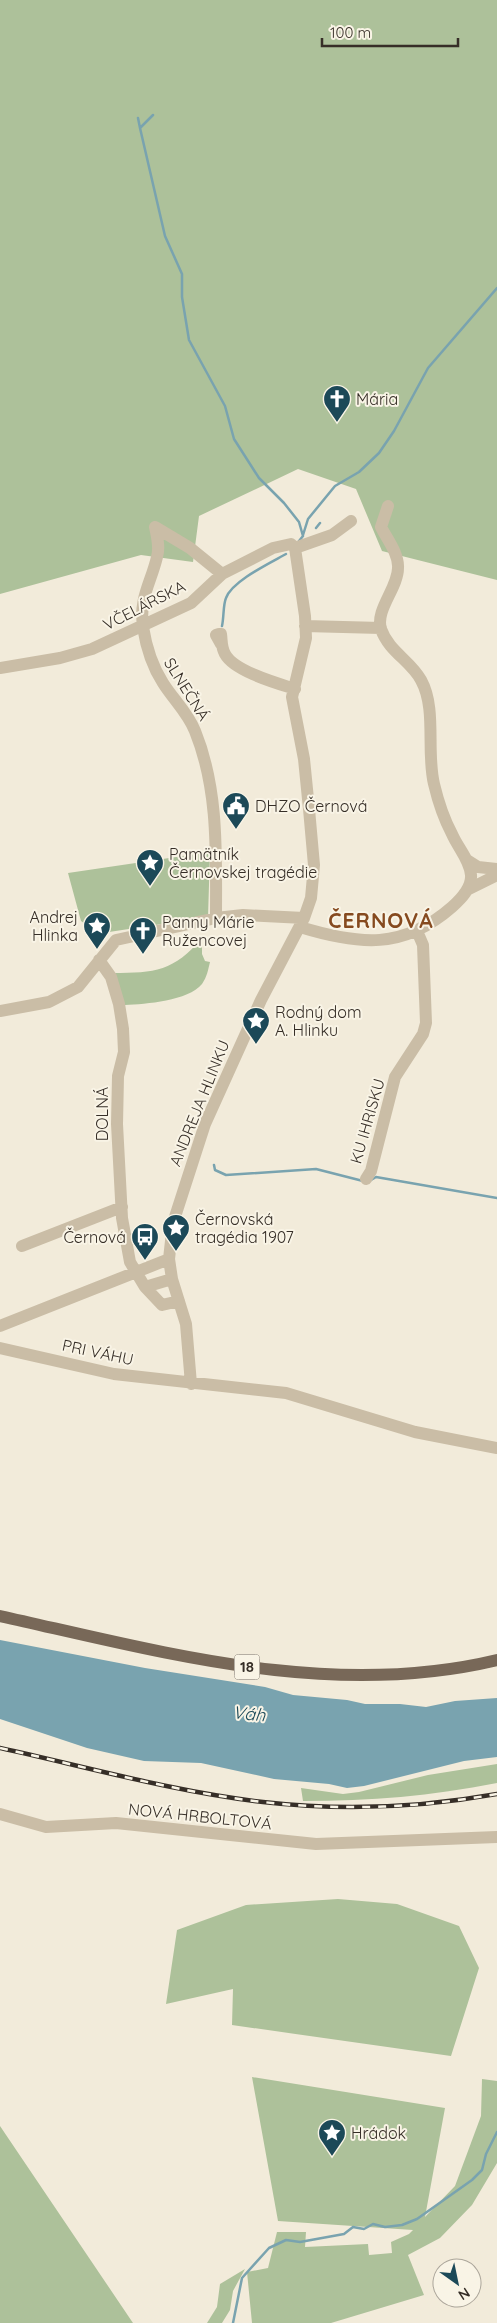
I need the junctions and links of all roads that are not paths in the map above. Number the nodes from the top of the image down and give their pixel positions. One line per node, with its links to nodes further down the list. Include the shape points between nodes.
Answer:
1 (388, 506): 7 (street, via 381,527 399,567 382,614)
2 (352, 521): 3 (street, VČELÁRSKA, via 332,535)
3 (293, 546): 4 (street, VČELÁRSKA, via 273,548); 6 (street)
4 (222, 574): 5 (street, VČELÁRSKA, via 191,603); 5 (street, SLNEČNÁ, via 190,548 155,527 159,544 142,605)
5 (143, 626): 9 (street, VČELÁRSKA, via 60,658); 15 (street, SLNEČNÁ, via 151,660 162,683 194,728 204,754 215,819)
6 (305, 626): 7 (street); 10 (street, via 306,638)
7 (381, 628): 11 (street, via 390,648 421,679 428,702 429,760 434,784 452,834)
8 (221, 644): 10 (street, via 225,655 234,663)
9 (0, 668)
10 (293, 693): 16 (street, ANDREJA HLINKU, via 304,759 314,865 311,898)
11 (467, 860): 12 (street, via 478,867); 14 (street, via 471,876)
12 (497, 869)
13 (497, 875): 14 (street)
14 (468, 890): 17 (street, via 434,922)
15 (216, 918): 16 (street, via 243,915); 18 (street, via 116,940)
16 (302, 923): 17 (street, via 324,934 363,940 389,939); 23 (street, ANDREJA HLINKU, via 257,1008 205,1124 174,1217)
17 (417, 931): 20 (street, KU IHRISKU, via 423,946 426,1022 423,1034 395,1077 371,1171)
18 (99, 960): 19 (street, via 78,987 61,997 50,1002); 21 (street, DOLNÁ, via 110,977 123,1029 117,1124)
19 (0, 1010)
20 (366, 1179)
21 (122, 1207): 22 (street); 24 (street, DOLNÁ)
22 (22, 1246)
23 (169, 1259): 24 (street); 25 (street, ANDREJA HLINKU)
24 (134, 1272): 26 (street); 28 (street)
25 (172, 1278): 26 (street); 27 (street, ANDREJA HLINKU)
26 (145, 1287): 27 (street, via 162,1304)
27 (180, 1301): 30 (street, ANDREJA HLINKU, via 186,1324)
28 (0, 1326)
29 (0, 1348): 30 (street, PRI VÁHU, via 114,1374)
30 (191, 1384): 31 (street, PRI VÁHU, via 286,1393 415,1432)
31 (497, 1448)
32 (0, 1616): 33 (main road, 18, via 245,1667 304,1674 403,1674)
33 (497, 1660)
34 (0, 1814): 35 (street, NOVÁ HRBOLTOVÁ, via 46,1826 116,1823 316,1844)
35 (497, 1837)

